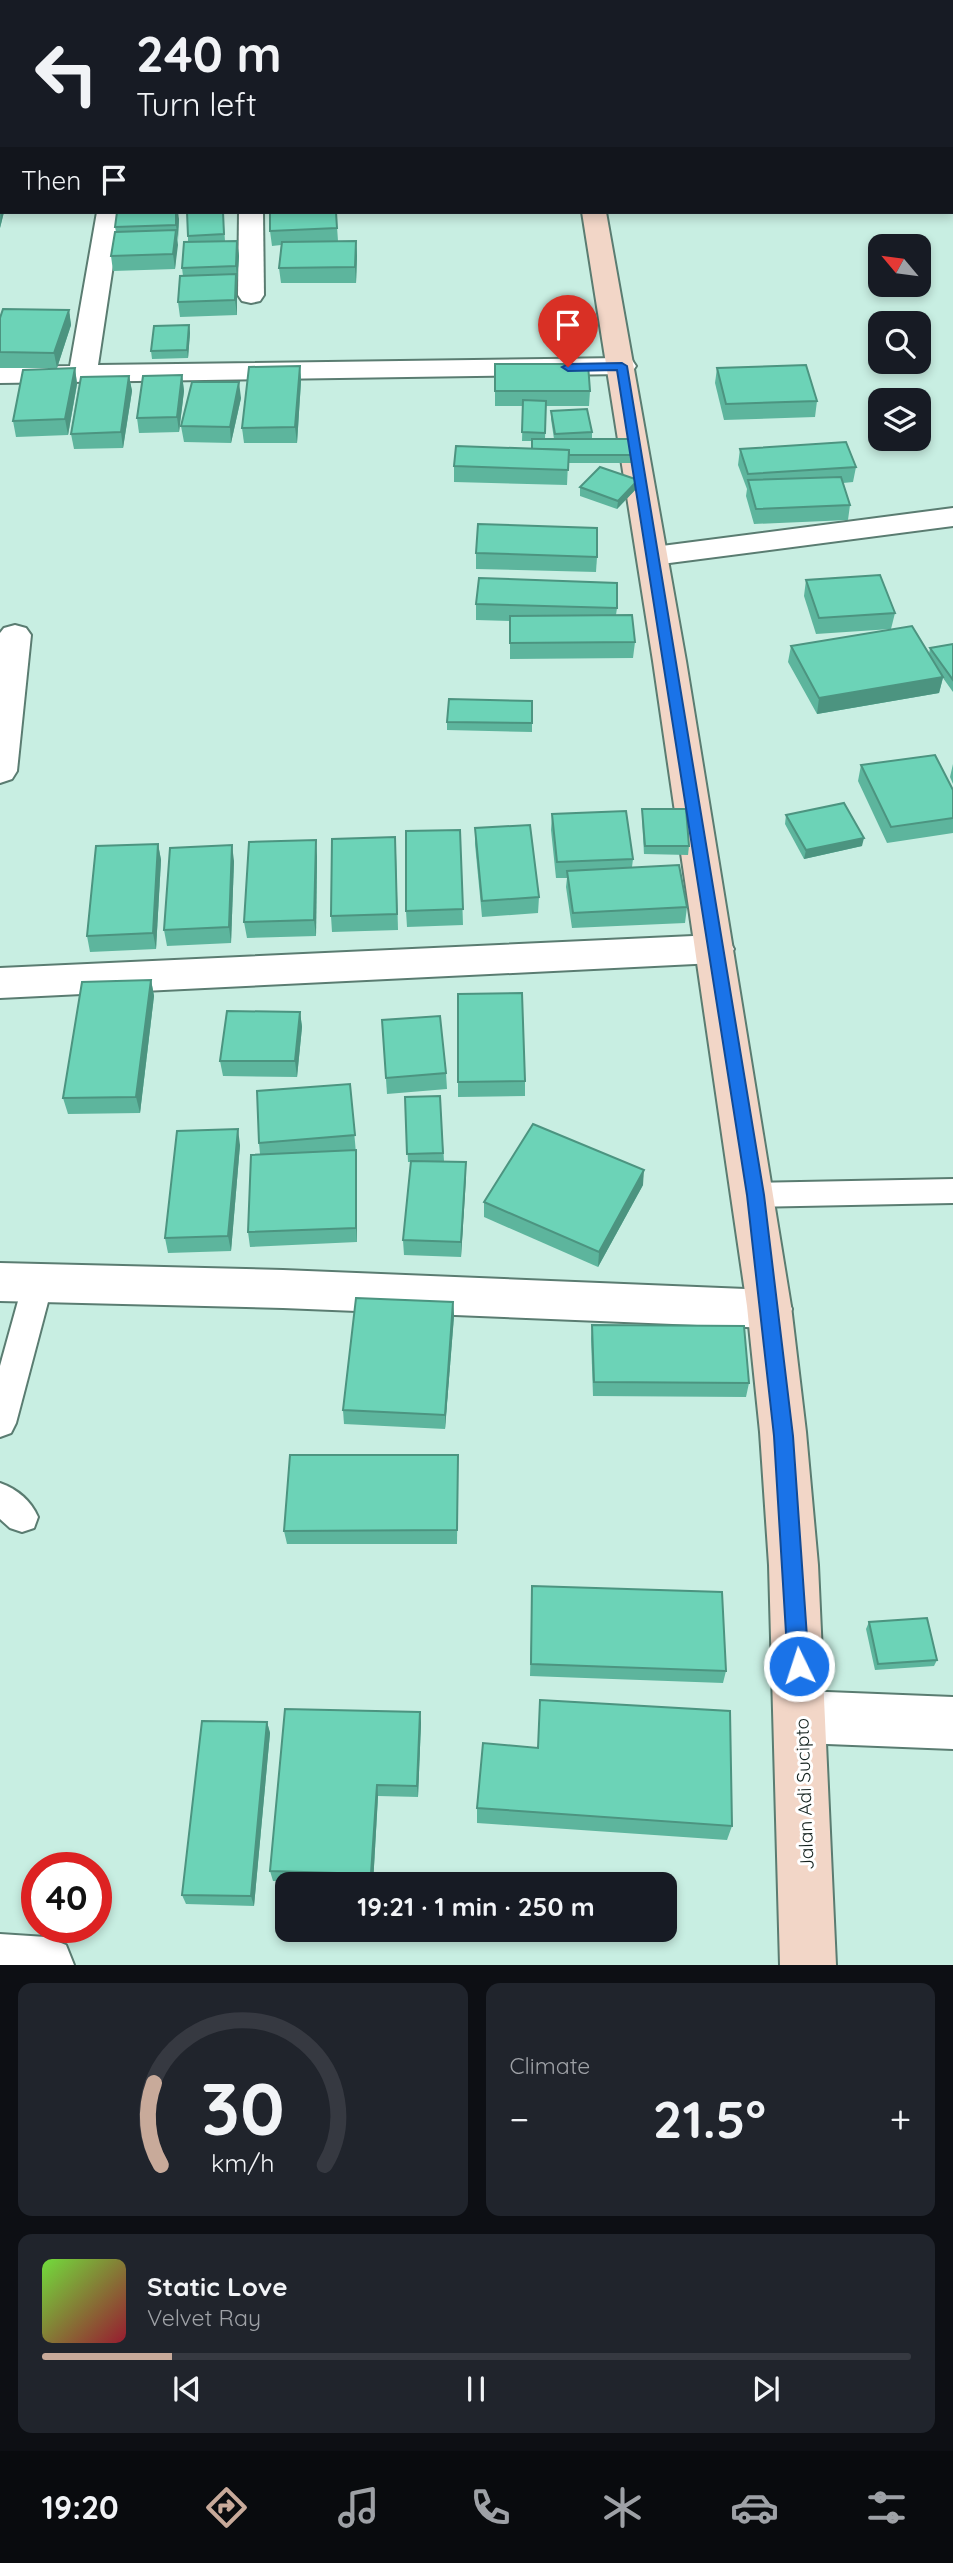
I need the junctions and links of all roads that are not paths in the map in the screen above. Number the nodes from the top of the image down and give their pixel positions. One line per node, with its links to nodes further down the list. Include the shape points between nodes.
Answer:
1 (109, 214): 6 (street)
2 (251, 214): 4 (street)
3 (594, 214): 5 (street, Jalan Adi Sucipto)
4 (251, 295)
5 (622, 366): 6 (street); 9 (street, Jalan Adi Sucipto)
6 (83, 373): 7 (street)
7 (0, 375)
8 (953, 517): 9 (street)
9 (654, 556): 12 (street, Jalan Adi Sucipto)
10 (15, 635): 11 (street)
11 (0, 771)
12 (715, 949): 13 (street); 15 (street, Jalan Adi Sucipto)
13 (0, 983)
14 (953, 1191): 15 (lane)
15 (755, 1195): 17 (street, Jalan Adi Sucipto)
16 (19, 1283): 17 (street); 18 (lane)
17 (770, 1308): 19 (street, Jalan Adi Sucipto, via 784,1436)
18 (0, 1423)
19 (802, 1717): 20 (street); 23 (street, Jalan Adi Sucipto)
20 (953, 1723)
21 (0, 1962): 22 (street)
22 (46, 1965)
23 (808, 1965)

